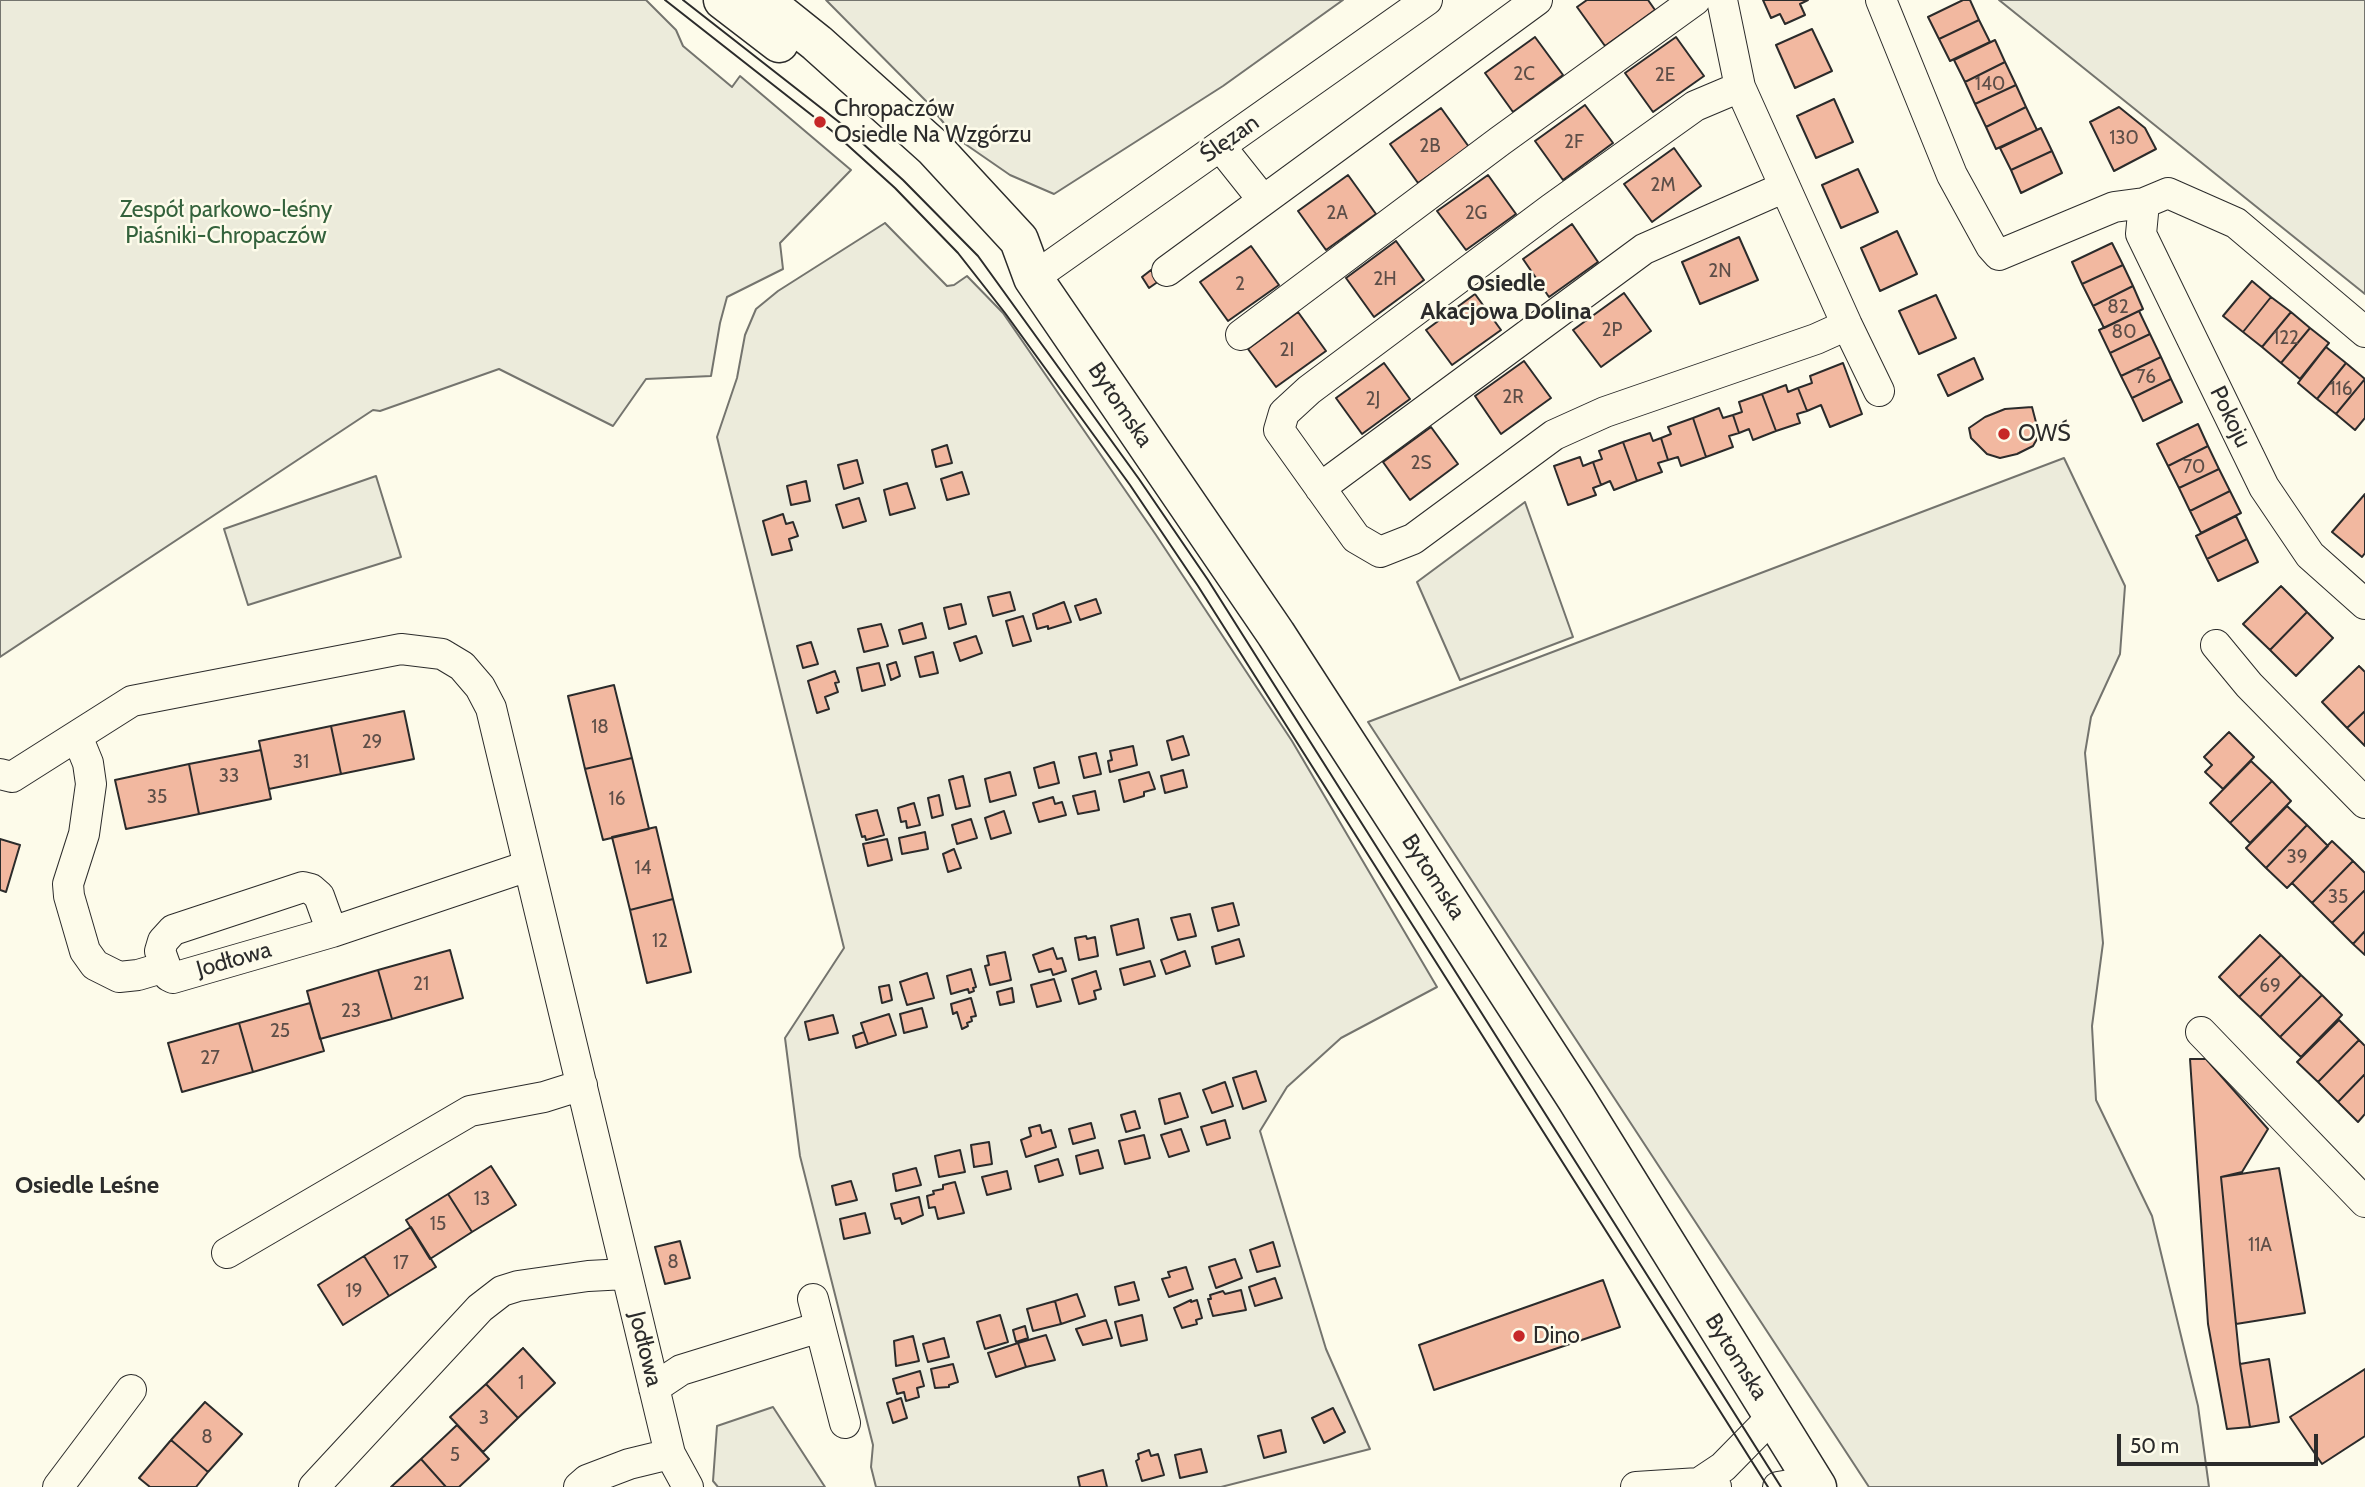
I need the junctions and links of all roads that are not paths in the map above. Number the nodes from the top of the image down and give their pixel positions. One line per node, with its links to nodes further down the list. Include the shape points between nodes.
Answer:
1 (723, 0): 14 (main road, Bytomska, via 832,87 922,170 1010,268)
2 (762, 0): 14 (main road, Bytomska, via 934,148 1019,240)
3 (1427, 0): 9 (street, Ślęzan)
4 (1537, 0): 11 (street)
5 (1695, 0): 17 (street)
6 (1722, 0): 8 (street)
7 (1881, 0): 12 (street, via 1952,174 1999,255 2114,207)
8 (1740, 88): 10 (street); 19 (street, via 1695,106 1540,217 1284,413 1279,430)
9 (1220, 146): 11 (street); 14 (street, Ślęzan)
10 (1785, 187): 15 (street); 19 (street, via 1644,249)
11 (1263, 200): 13 (street)
12 (2144, 203): 16 (street, via 2168,193 2236,223); 20 (street, Pokoju, via 2141,234 2264,487 2310,555)
13 (1167, 271)
14 (1033, 278): 35 (main road, Bytomska, via 1291,657 1576,1098)
15 (1847, 325): 18 (street); 19 (street, via 1605,412 1554,435 1413,539 1380,552 1356,538)
16 (2365, 332)
17 (1241, 335)
18 (1879, 391)
19 (1320, 488)
20 (2365, 604)
21 (2216, 645): 24 (street)
22 (77, 736): 23 (street, Jodłowa, via 12,777); 25 (street, Jodłowa, via 131,701 401,649 442,654 462,666 491,708); 27 (street, Jodłowa, via 91,784 84,834 68,884 85,951 95,965 119,977)
23 (0, 774)
24 (2365, 803)
25 (528, 866): 26 (street, Jodłowa); 29 (street, Jodłowa)
26 (332, 932): 27 (street, Jodłowa, via 173,978); 27 (street, via 320,896 303,887 173,930 160,951)
27 (165, 967)
28 (2201, 1032): 30 (street)
29 (582, 1085): 31 (street, via 470,1111); 32 (street, Jodłowa)
30 (2365, 1202)
31 (227, 1253)
32 (626, 1274): 33 (street, Jodłowa); 41 (street, via 502,1291 480,1308)
33 (654, 1388): 36 (street, via 681,1370 817,1313); 37 (street, Jodłowa)
34 (131, 1390): 40 (street)
35 (1773, 1416): 38 (street); 39 (main road, Bytomska)
36 (845, 1423)
37 (670, 1454): 42 (street, via 629,1464); 43 (street, Jodłowa)
38 (1707, 1485): 44 (street)
39 (1805, 1486)
40 (58, 1487)
41 (314, 1487)
42 (579, 1487)
43 (688, 1487)
44 (1636, 1487)

